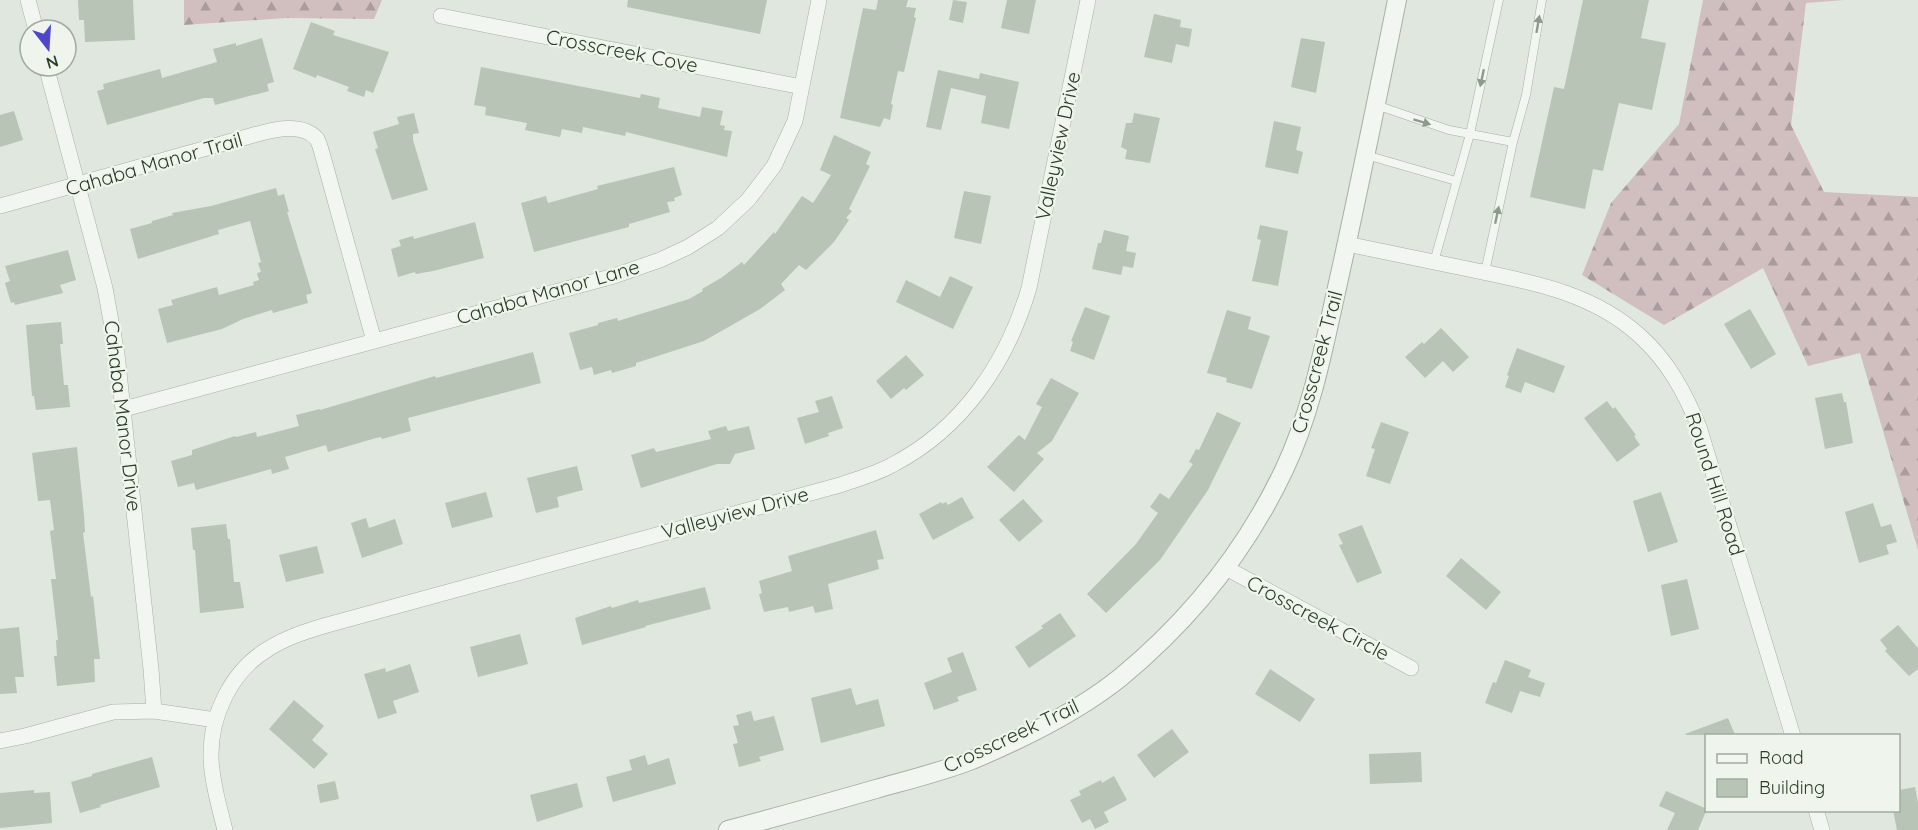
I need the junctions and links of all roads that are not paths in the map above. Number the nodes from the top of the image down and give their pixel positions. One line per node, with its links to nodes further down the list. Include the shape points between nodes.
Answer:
1 (28, 0): 8 (street)
2 (819, 0): 10 (street, Cahaba Manor Lane)
3 (1088, 0): 26 (street, Valleyview Drive, via 1022,314 992,372 953,422 892,465 840,485 290,637 266,650 244,670 228,691)
4 (1397, 0): 11 (street, Crosscreek Trail)
5 (1499, 0): 12 (lane, one-way to 12)
6 (1542, 0): 13 (lane, one-way to 6, via 1526,95)
7 (441, 16): 10 (street, Crosscreek Cove)
8 (33, 18)
9 (49, 78): 16 (street, Cahaba Manor Drive)
10 (802, 87): 21 (street, Cahaba Manor Lane, via 795,122 774,166 748,200 718,228 688,247 614,276)
11 (1376, 105): 12 (lane, one-way to 12); 14 (street, Crosscreek Trail)
12 (1470, 134): 13 (lane); 15 (lane)
13 (1513, 142): 20 (lane, one-way to 13)
14 (1365, 154): 15 (lane); 18 (street, Crosscreek Trail)
15 (1456, 182): 19 (lane)
16 (79, 184): 17 (street, Cahaba Manor Trail); 21 (street, Cahaba Manor Trail, via 249,137 292,129 308,133 317,140 322,153); 22 (street, Cahaba Manor Drive, via 105,288)
17 (0, 206)
18 (1347, 244): 19 (street, Round Hill Road); 23 (street, Crosscreek Trail, via 1303,422 1275,488)
19 (1434, 262): 20 (street, Round Hill Road)
20 (1485, 272): 27 (street, Round Hill Road, via 1566,292 1597,305 1641,337 1674,375 1715,473)
21 (374, 341): 22 (street, Cahaba Manor Lane)
22 (124, 409): 25 (street, Cahaba Manor Drive)
23 (1226, 568): 24 (street, Crosscreek Circle); 32 (street, Crosscreek Trail, via 1174,627 1120,677 1052,722 972,760)
24 (1411, 668)
25 (154, 711): 26 (street); 28 (street, via 113,712)
26 (216, 720): 31 (street, Valleyview Drive, via 211,760)
27 (1793, 734)
28 (0, 741)
29 (1816, 812): 30 (street)
30 (1820, 829)
31 (225, 830)
32 (728, 830)

